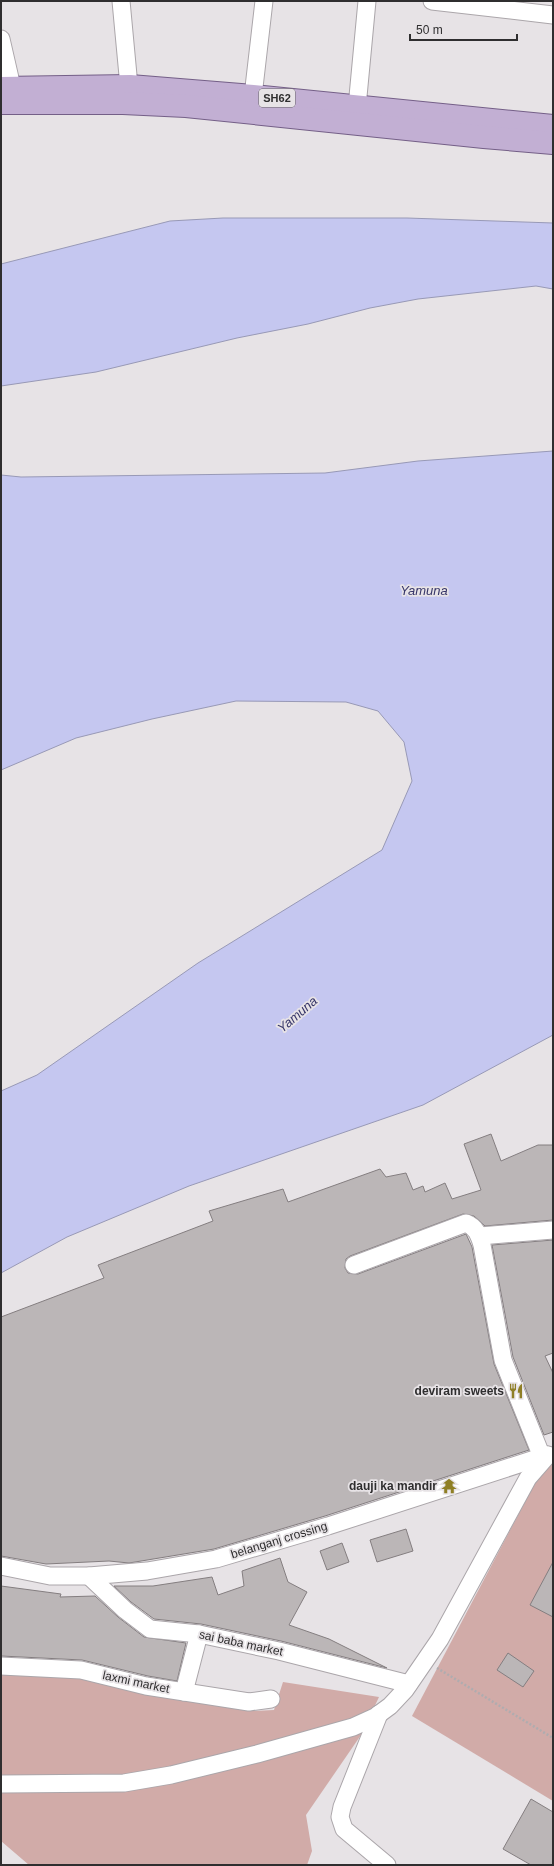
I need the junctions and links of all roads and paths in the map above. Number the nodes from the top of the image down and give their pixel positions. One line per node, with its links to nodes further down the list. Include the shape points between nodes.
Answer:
1 (121, 1): 8 (street)
2 (264, 1): 9 (street)
3 (367, 1): 10 (street)
4 (432, 1): 5 (street)
5 (553, 15)
6 (1, 39): 7 (street)
7 (5, 93): 8 (main road, SH62)
8 (130, 95): 9 (main road, SH62); 12 (main road, SH62, via 186,106)
9 (253, 96): 10 (main road, SH62)
10 (357, 107): 11 (main road, SH62)
11 (553, 126)
12 (553, 143)
13 (553, 1230): 14 (street)
14 (480, 1236): 15 (street, via 474,1226 466,1223); 16 (street, via 503,1360)
15 (354, 1266)
16 (548, 1455): 18 (street, belanganj crossing, via 328,1526 216,1558 147,1571); 20 (street, via 528,1478 440,1639)
17 (1, 1566): 18 (street, belanganj crossing, via 50,1576)
18 (89, 1576): 19 (street, sai baba market, via 125,1610 150,1629)
19 (199, 1634): 22 (street, sai baba market); 23 (street)
20 (425, 1661): 22 (street); 26 (path)
21 (1, 1666): 23 (street, laxmi market, via 81,1670 146,1686)
22 (409, 1684): 25 (street, via 390,1706)
23 (184, 1692): 24 (street, laxmi market, via 249,1702)
24 (271, 1699)
25 (379, 1714): 27 (street, via 353,1727 171,1775 124,1783); 28 (street, via 340,1817 344,1829)
26 (553, 1738)
27 (1, 1784)
28 (387, 1865)

